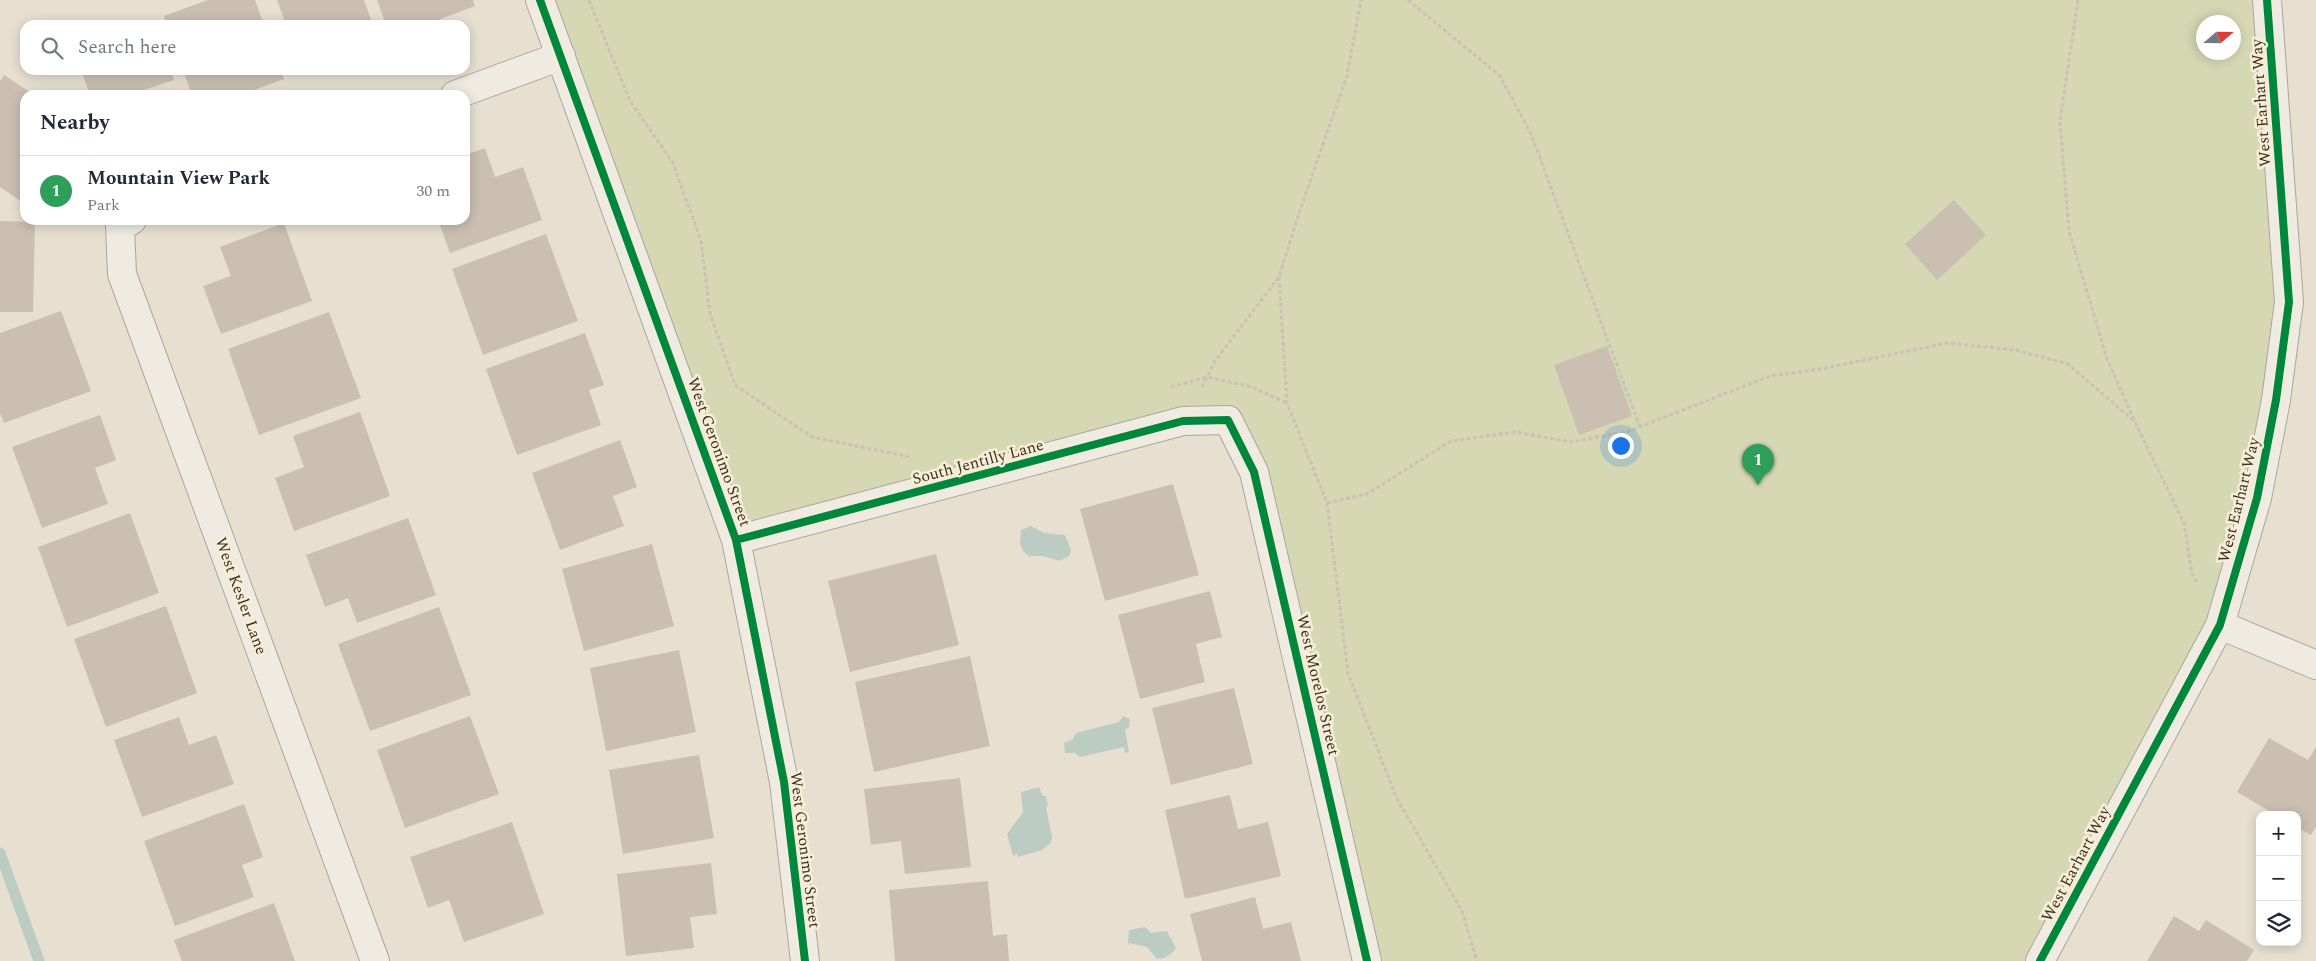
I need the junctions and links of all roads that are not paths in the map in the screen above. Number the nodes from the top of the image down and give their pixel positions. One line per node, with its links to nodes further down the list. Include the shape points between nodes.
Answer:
1 (540, 0): 3 (street, West Geronimo Street)
2 (2267, 0): 8 (street, West Earhart Way, via 2289,302 2276,400 2257,498)
3 (561, 56): 4 (street); 7 (street, West Geronimo Street)
4 (469, 90)
5 (126, 225): 10 (street, West Kesler Lane, via 122,274)
6 (1228, 420): 7 (street, South Jentilly Lane, via 1183,421); 12 (street, West Morelos Street, via 1254,472)
7 (736, 540): 11 (street, West Geronimo Street, via 784,782)
8 (2220, 625): 9 (street); 13 (street, West Earhart Way)
9 (2316, 665)
10 (375, 961)
11 (804, 961)
12 (1367, 961)
13 (2040, 961)

